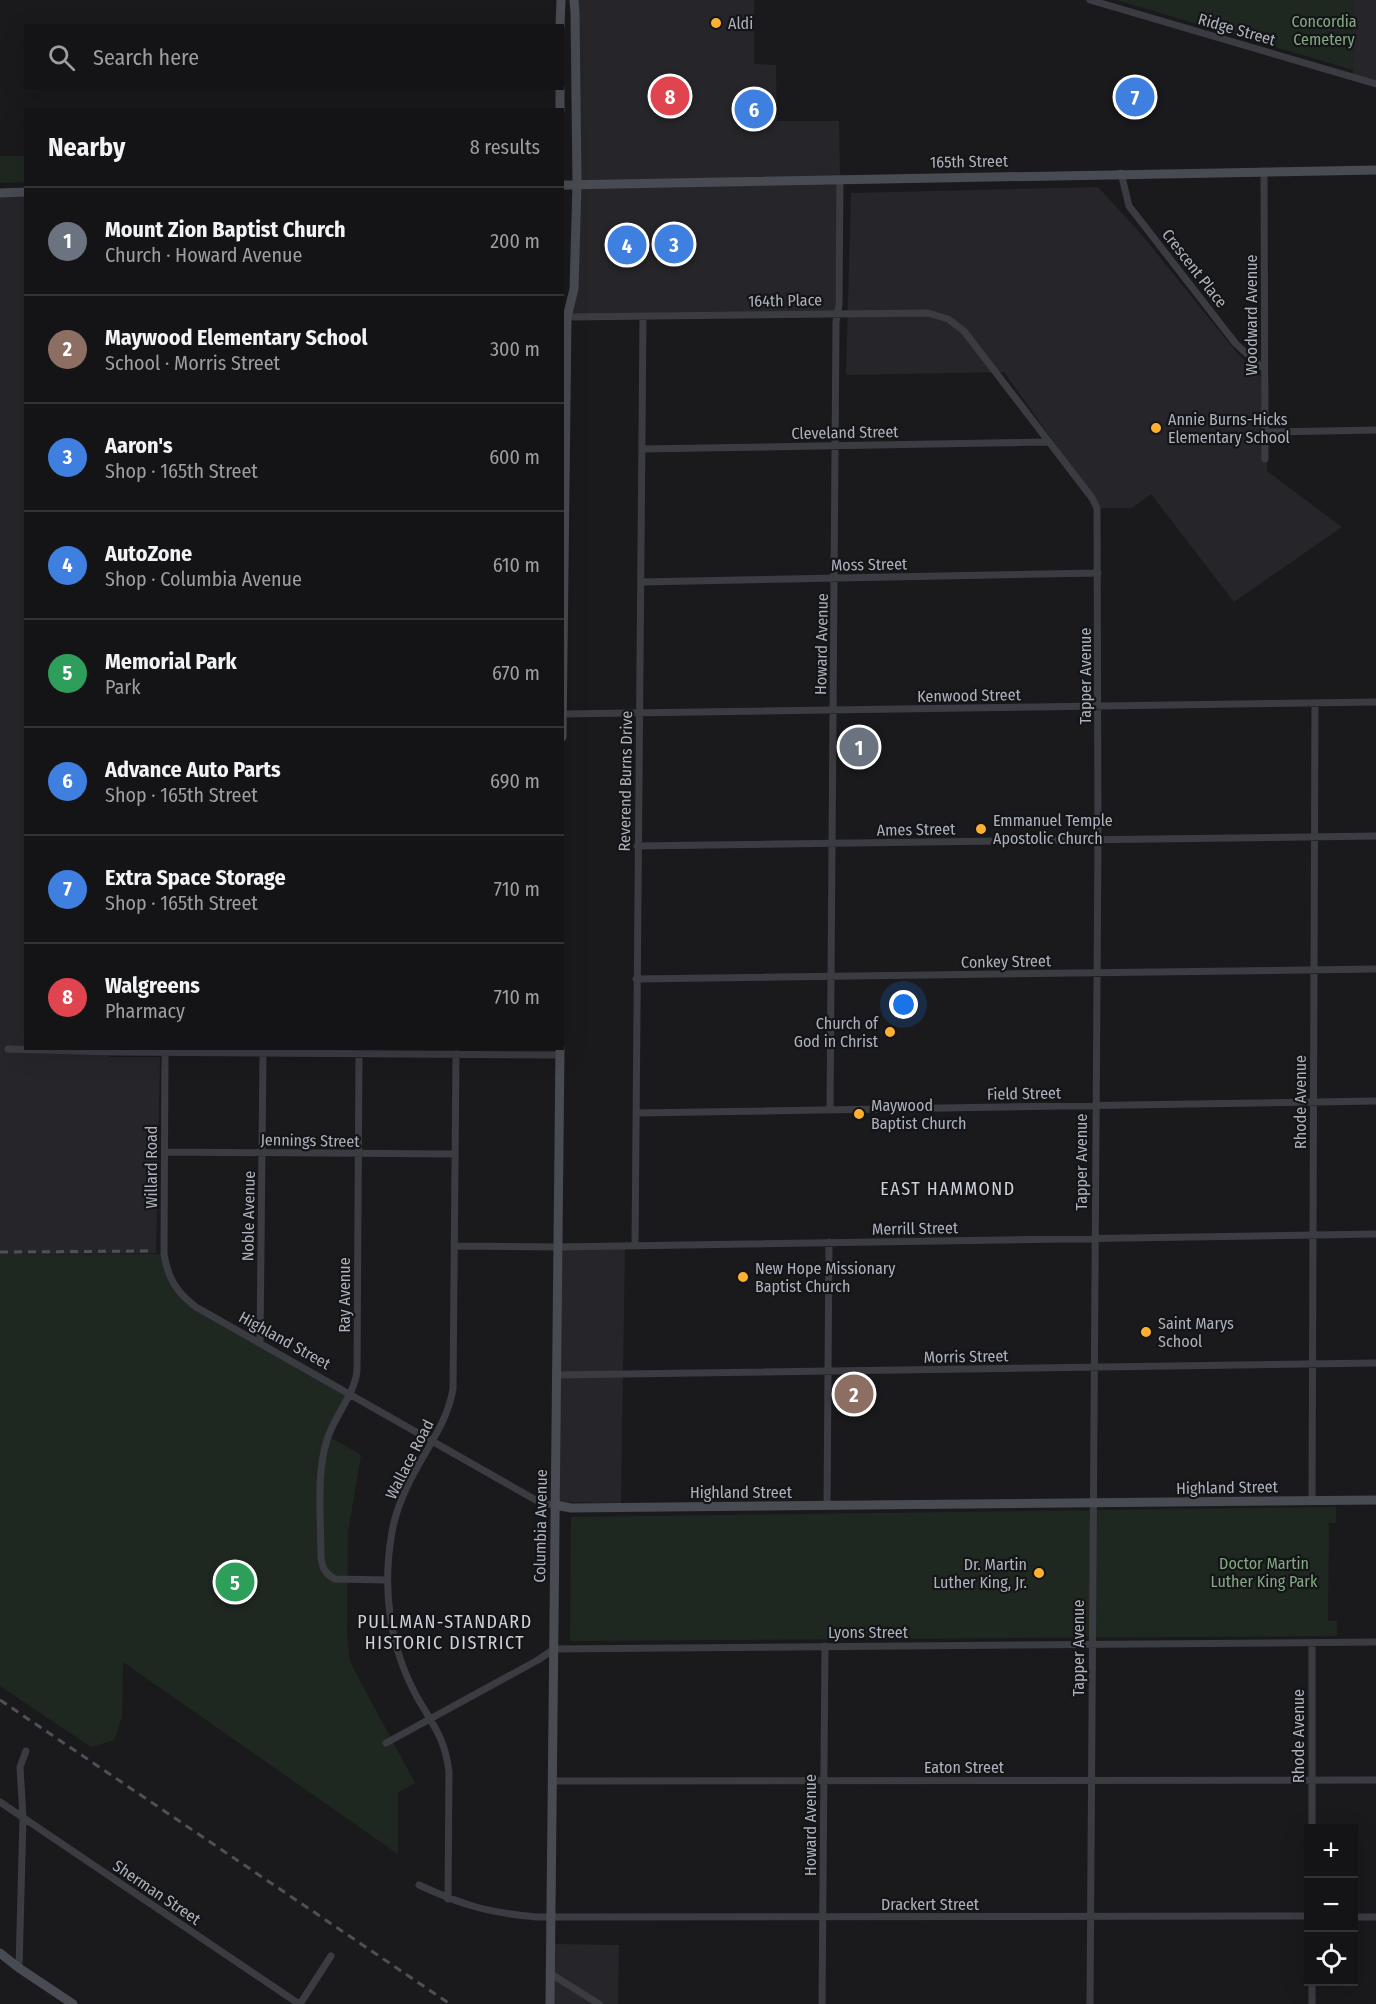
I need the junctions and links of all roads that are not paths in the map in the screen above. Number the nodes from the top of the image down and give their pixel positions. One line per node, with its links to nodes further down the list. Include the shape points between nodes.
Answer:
1 (561, 0): 4 (street)
2 (574, 0): 13 (street)
3 (1090, 0): 5 (street, Ridge Street)
4 (560, 24)
5 (1376, 84)
6 (560, 90): 7 (street)
7 (560, 108)
8 (1376, 170): 9 (street, 165th Street)
9 (1264, 171): 10 (street, 165th Street); 21 (street, Woodward Avenue)
10 (1121, 173): 11 (street, 165th Street); 21 (street, Crescent Place, via 1130,206 1236,344)
11 (840, 179): 13 (street, 165th Street); 17 (street, Howard Avenue)
12 (564, 184): 13 (street, 165th Street)
13 (577, 184): 19 (street, via 574,289)
14 (24, 192): 15 (street)
15 (0, 193)
16 (564, 308): 19 (street)
17 (837, 313): 18 (street, 164th Place); 20 (street, 164th Place, via 935,314 958,326); 25 (street, Howard Avenue)
18 (643, 316): 19 (street, 164th Place); 26 (street, Reverend Burns Drive)
19 (567, 317): 31 (street)
20 (985, 358): 24 (street, Tapper Avenue)
21 (1264, 369): 23 (street, Woodward Avenue)
22 (1376, 430): 23 (street)
23 (1264, 432): 27 (street, Woodward Avenue)
24 (1049, 442): 25 (street, Cleveland Street); 28 (street, Tapper Avenue, via 1097,508)
25 (836, 445): 26 (street, Cleveland Street); 29 (street, Howard Avenue)
26 (642, 449): 30 (street, Reverend Burns Drive)
27 (1264, 459)
28 (1098, 573): 29 (street, Moss Street); 34 (street, Tapper Avenue)
29 (835, 578): 30 (street, Moss Street); 35 (street, Howard Avenue)
30 (641, 582): 36 (street, Reverend Burns Drive)
31 (564, 615)
32 (1376, 702): 33 (street, Kenwood Street)
33 (1315, 703): 34 (street, Kenwood Street); 39 (street, Rhode Avenue)
34 (1098, 706): 35 (street, Kenwood Street); 40 (street, Tapper Avenue)
35 (834, 710): 36 (street, Kenwood Street); 41 (street, Howard Avenue)
36 (639, 713): 37 (street, Kenwood Street); 42 (street, Reverend Burns Drive)
37 (564, 714)
38 (1376, 836): 39 (street, Ames Street)
39 (1315, 837): 40 (street, Ames Street); 43 (street, Rhode Avenue)
40 (1098, 840): 41 (street, Ames Street); 45 (street, Tapper Avenue)
41 (832, 843): 42 (street, Ames Street); 46 (street, Howard Avenue)
42 (637, 846): 47 (street, Reverend Burns Drive)
43 (1314, 969): 44 (street, Conkey Street); 45 (street, Conkey Street); 57 (street, Rhode Avenue)
44 (1376, 969)
45 (1096, 973): 46 (street, Conkey Street); 58 (street, Tapper Avenue)
46 (831, 976): 47 (street, Conkey Street); 59 (street, Howard Avenue)
47 (636, 979): 60 (street, Reverend Burns Drive)
48 (8, 1049): 49 (street)
49 (24, 1049)
50 (117, 1050): 51 (street)
51 (165, 1052): 53 (street); 61 (street, Willard Road)
52 (560, 1052): 55 (street); 71 (street, Columbia Avenue)
53 (263, 1053): 54 (street); 62 (street, Noble Avenue)
54 (359, 1054): 55 (street); 63 (street, Ray Avenue)
55 (456, 1054): 64 (street, Wallace Road)
56 (1376, 1101): 57 (street, Field Street)
57 (1313, 1102): 58 (street, Field Street); 66 (street, Rhode Avenue)
58 (1095, 1105): 59 (street, Field Street); 67 (street, Tapper Avenue)
59 (830, 1110): 60 (street, Field Street)
60 (636, 1113): 69 (street, Reverend Burns Drive)
61 (165, 1152): 62 (street, Jennings Street); 72 (street, Willard Road, via 164,1254)
62 (262, 1153): 63 (street, Jennings Street); 73 (street, Noble Avenue)
63 (358, 1154): 64 (street, Jennings Street); 79 (street, Ray Avenue, via 357,1371)
64 (455, 1154): 70 (street, Wallace Road)
65 (1376, 1234): 66 (street, Merrill Street)
66 (1313, 1235): 67 (street, Merrill Street); 75 (street, Rhode Avenue)
67 (1095, 1239): 68 (street, Merrill Street); 76 (street, Tapper Avenue)
68 (829, 1242): 69 (street, Merrill Street); 77 (street)
69 (635, 1245): 71 (street, Merrill Street)
70 (454, 1246): 71 (street, Merrill Street); 80 (street, Wallace Road, via 453,1389 447,1415)
71 (558, 1247): 78 (street, Columbia Avenue)
72 (170, 1280): 73 (street, Highland Street, via 196,1307)
73 (260, 1343): 79 (street, Highland Street)
74 (1376, 1363): 75 (street, Morris Street)
75 (1312, 1364): 76 (street, Morris Street); 82 (street, Rhode Avenue)
76 (1093, 1367): 77 (street, Morris Street); 83 (street, Tapper Avenue)
77 (828, 1371): 78 (street, Morris Street); 85 (street)
78 (556, 1375): 84 (street, Columbia Avenue)
79 (349, 1394): 80 (street, Highland Street); 86 (street, Ray Avenue, via 324,1451 322,1563 326,1573 335,1579)
80 (432, 1441): 84 (street, Highland Street, via 542,1503); 86 (street, Wallace Road, via 399,1508)
81 (1376, 1500): 82 (street, Highland Street)
82 (1312, 1501): 83 (street, Highland Street)
83 (1093, 1504): 85 (street, Highland Street); 89 (street, Tapper Avenue)
84 (555, 1505): 85 (street, Highland Street); 91 (street, Columbia Avenue)
85 (826, 1506)
86 (387, 1580): 92 (street, Wallace Road, via 398,1653)
87 (1376, 1642): 88 (street, Lyons Street)
88 (1312, 1643): 89 (street, Lyons Street); 96 (street, Rhode Avenue)
89 (1092, 1645): 90 (street, Lyons Street); 95 (street, Tapper Avenue)
90 (825, 1646): 91 (street, Lyons Street); 99 (street, Howard Avenue)
91 (554, 1648): 92 (street); 98 (street, Columbia Avenue)
92 (431, 1719): 93 (street); 104 (street, Wallace Road, via 445,1747 449,1772)
93 (386, 1743)
94 (26, 1751): 101 (street, via 20,1767)
95 (1091, 1780): 96 (street, Eaton Street); 99 (street, Eaton Street); 108 (street, Tapper Avenue)
96 (1311, 1780): 97 (street, Eaton Street); 102 (street, Rhode Avenue)
97 (1376, 1780)
98 (552, 1781): 99 (street, Eaton Street); 106 (street, Columbia Avenue)
99 (824, 1781): 107 (street, Howard Avenue)
100 (0, 1802): 101 (street, Sherman Street)
101 (23, 1817): 113 (street); 117 (street, Sherman Street)
102 (1312, 1824)
103 (419, 1885): 104 (street, Drackert Street)
104 (448, 1899): 106 (street, Drackert Street, via 493,1913)
105 (1304, 1916): 108 (street, Drackert Street)
106 (551, 1917): 107 (street, Drackert Street); 114 (street, Columbia Avenue)
107 (823, 1917): 108 (street, Drackert Street); 120 (street, Howard Avenue)
108 (1090, 1917): 121 (street, Tapper Avenue)
109 (1358, 1917): 110 (street)
110 (1376, 1917)
111 (0, 1953): 113 (street)
112 (331, 1956): 117 (street)
113 (19, 1968): 116 (street)
114 (551, 1974): 118 (street, Columbia Avenue); 119 (street)
115 (1312, 1986): 122 (street)
116 (73, 2004)
117 (300, 2004)
118 (550, 2004)
119 (599, 2004)
120 (822, 2004)
121 (1089, 2004)
122 (1312, 2004)

